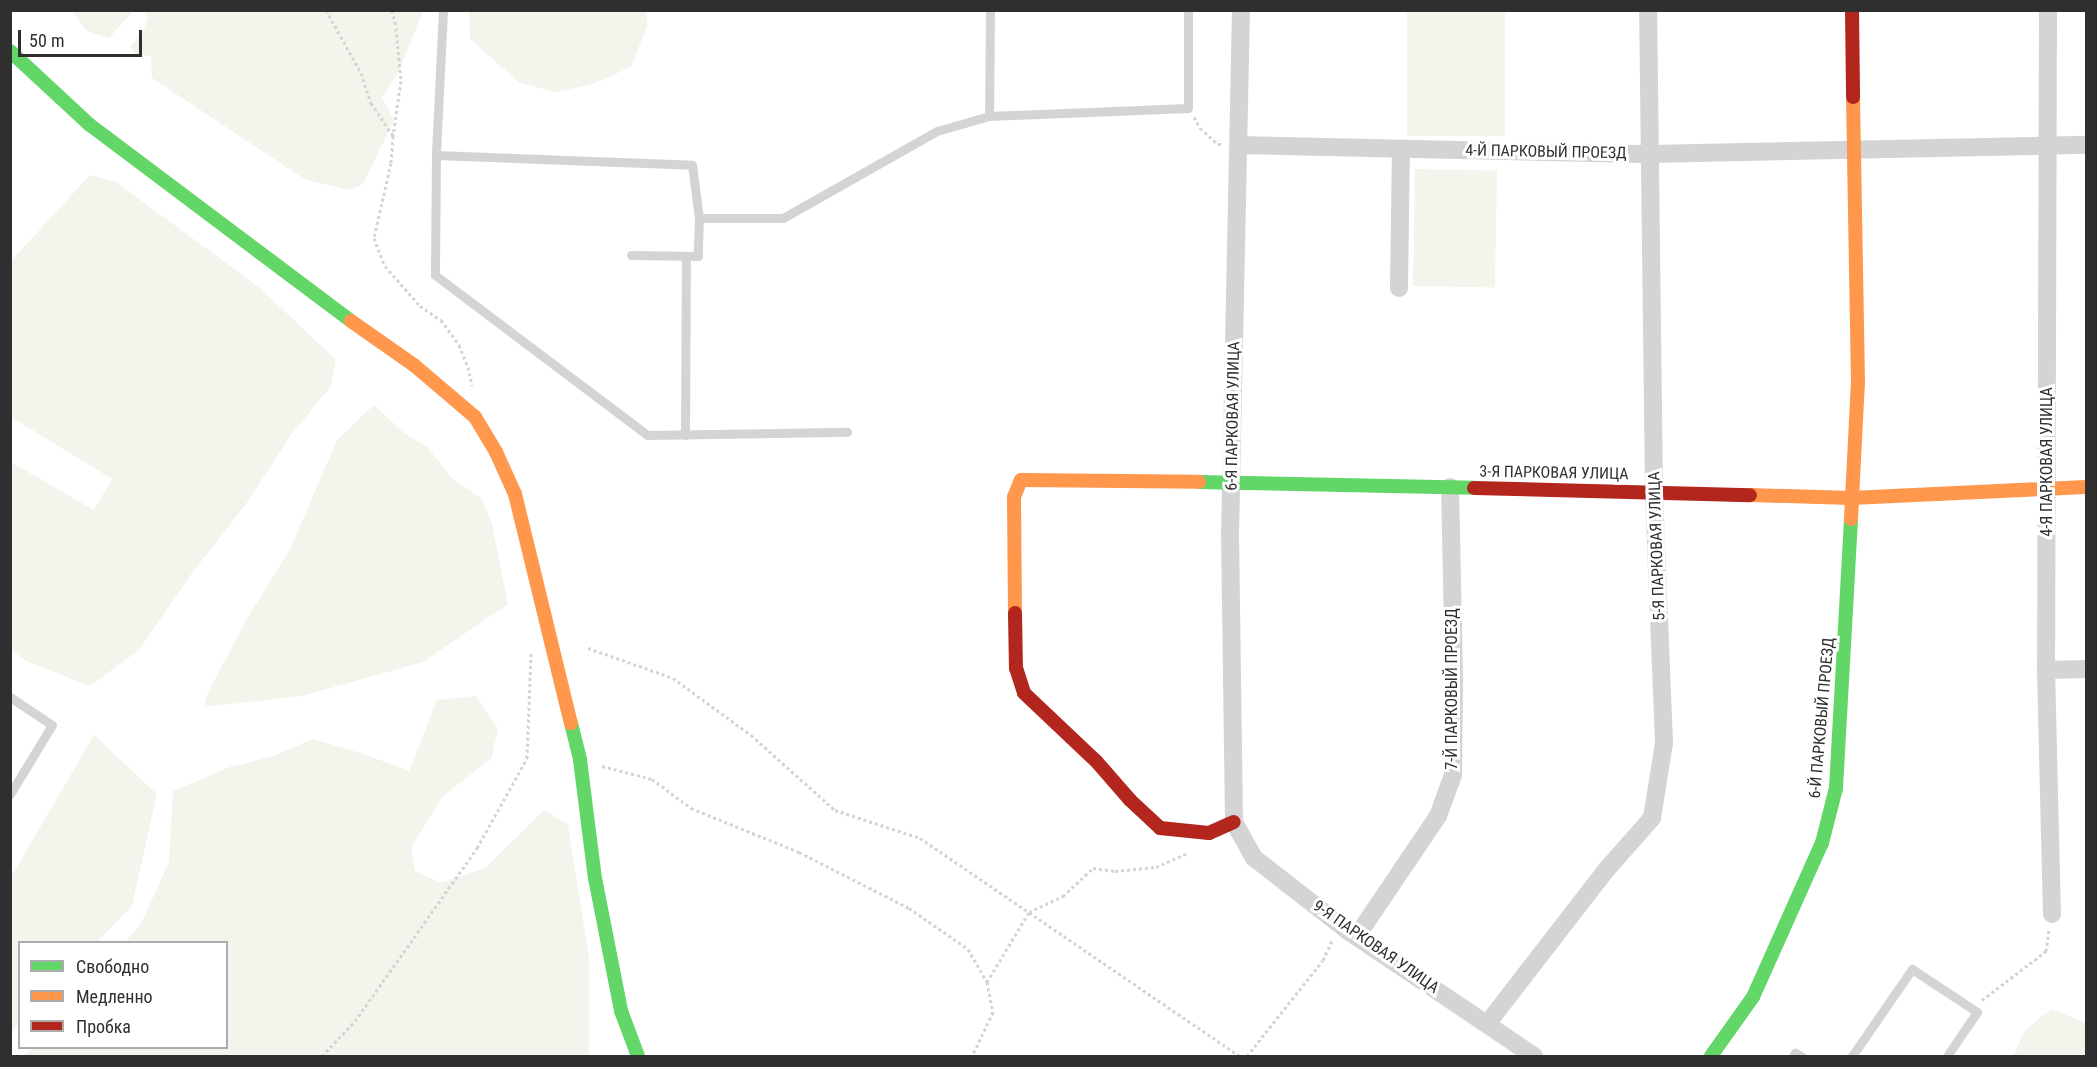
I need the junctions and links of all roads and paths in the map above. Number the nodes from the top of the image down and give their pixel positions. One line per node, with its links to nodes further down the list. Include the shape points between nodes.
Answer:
1 (326, 10): 13 (path, via 361,73 371,103)
2 (392, 10): 13 (path, via 401,81)
3 (443, 10): 20 (lane)
4 (990, 10): 12 (lane)
5 (1188, 10): 11 (lane)
6 (1241, 10): 14 (street, 6-Я ПАРКОВАЯ УЛИЦА)
7 (1648, 10): 19 (street, 5-Я ПАРКОВАЯ УЛИЦА)
8 (1851, 10): 18 (street)
9 (2048, 10): 15 (street, 4-Я ПАРКОВАЯ УЛИЦА)
10 (10, 51): 39 (street, via 90,125 322,301 415,366 475,417 515,494)
11 (1188, 108): 12 (lane); 14 (path, via 1200,128 1218,144)
12 (989, 116): 21 (lane, via 937,131 783,218)
13 (393, 136): 25 (path, via 374,238 385,266 420,306 441,320 459,345)
14 (1239, 145): 17 (street, 4-Й ПАРКОВЫЙ ПРОЕЗД); 28 (street, 6-Я ПАРКОВАЯ УЛИЦА)
15 (2047, 146): 16 (street, 4-Й ПАРКОВЫЙ ПРОЕЗД); 18 (street, 4-Й ПАРКОВЫЙ ПРОЕЗД); 31 (street, 4-Я ПАРКОВАЯ УЛИЦА)
16 (2086, 146)
17 (1401, 149): 19 (street, 4-Й ПАРКОВЫЙ ПРОЕЗД); 24 (street)
18 (1853, 151): 19 (street, 4-Й ПАРКОВЫЙ ПРОЕЗД); 33 (street, via 1858,383)
19 (1649, 154): 32 (street, 5-Я ПАРКОВАЯ УЛИЦА)
20 (436, 155): 21 (lane, via 692,165); 27 (lane, via 435,274 647,435)
21 (699, 218): 23 (lane, via 698,256)
22 (630, 255): 23 (lane)
23 (686, 256): 27 (lane)
24 (1399, 288)
25 (473, 389)
26 (847, 432): 27 (lane)
27 (685, 435)
28 (1231, 482): 30 (street, 3-Я ПАРКОВАЯ УЛИЦА); 41 (street, 6-Я ПАРКОВАЯ УЛИЦА); 42 (street, 3-Я ПАРКОВАЯ УЛИЦА, via 1021,480 1014,497 1016,668 1024,693 1160,828)
29 (2086, 486): 31 (street, 3-Я ПАРКОВАЯ УЛИЦА)
30 (1450, 487): 32 (street, 3-Я ПАРКОВАЯ УЛИЦА); 46 (street, 7-Й ПАРКОВЫЙ ПРОЕЗД, via 1453,775 1438,816)
31 (2047, 487): 33 (street, 3-Я ПАРКОВАЯ УЛИЦА); 37 (street, 4-Я ПАРКОВАЯ УЛИЦА)
32 (1654, 492): 33 (street, 3-Я ПАРКОВАЯ УЛИЦА); 49 (street, 5-Я ПАРКОВАЯ УЛИЦА, via 1664,743 1652,818 1606,869)
33 (1851, 498): 56 (street, 6-Й ПАРКОВЫЙ ПРОЕЗД, via 1837,777 1822,843 1754,997)
34 (531, 643): 50 (path, via 527,758 477,848 355,1021)
35 (588, 648): 43 (path, via 673,678 751,735 835,810 920,838)
36 (2086, 669): 37 (street)
37 (2046, 670): 44 (street, 4-Я ПАРКОВАЯ УЛИЦА)
38 (10, 697): 40 (lane, via 52,725)
39 (580, 760): 47 (path, via 652,779 690,808 799,852 909,908 968,949); 51 (street, via 621,1011)
40 (10, 794)
41 (1234, 822): 42 (street); 45 (street, 9-Я ПАРКОВАЯ УЛИЦА, via 1254,858)
42 (1209, 833): 43 (path, via 1193,851 1156,867 1115,871 1094,868 1063,896)
43 (1029, 912): 47 (path); 53 (path)
44 (2052, 914): 48 (path, via 2046,951)
45 (1340, 924): 46 (street, 9-Я ПАРКОВАЯ УЛИЦА); 54 (path, via 1323,960)
46 (1358, 936): 49 (street, 9-Я ПАРКОВАЯ УЛИЦА)
47 (987, 982): 52 (path, via 993,1012)
48 (1971, 1008): 59 (lane, via 1912,969); 60 (lane, via 1977,1012)
49 (1487, 1024): 55 (street, 9-Я ПАРКОВАЯ УЛИЦА)
50 (322, 1056)
51 (638, 1056)
52 (972, 1056)
53 (1240, 1056)
54 (1247, 1056)
55 (1534, 1056)
56 (1711, 1056)
57 (1793, 1056): 58 (lane)
58 (1801, 1056)
59 (1852, 1056)
60 (1947, 1056)

